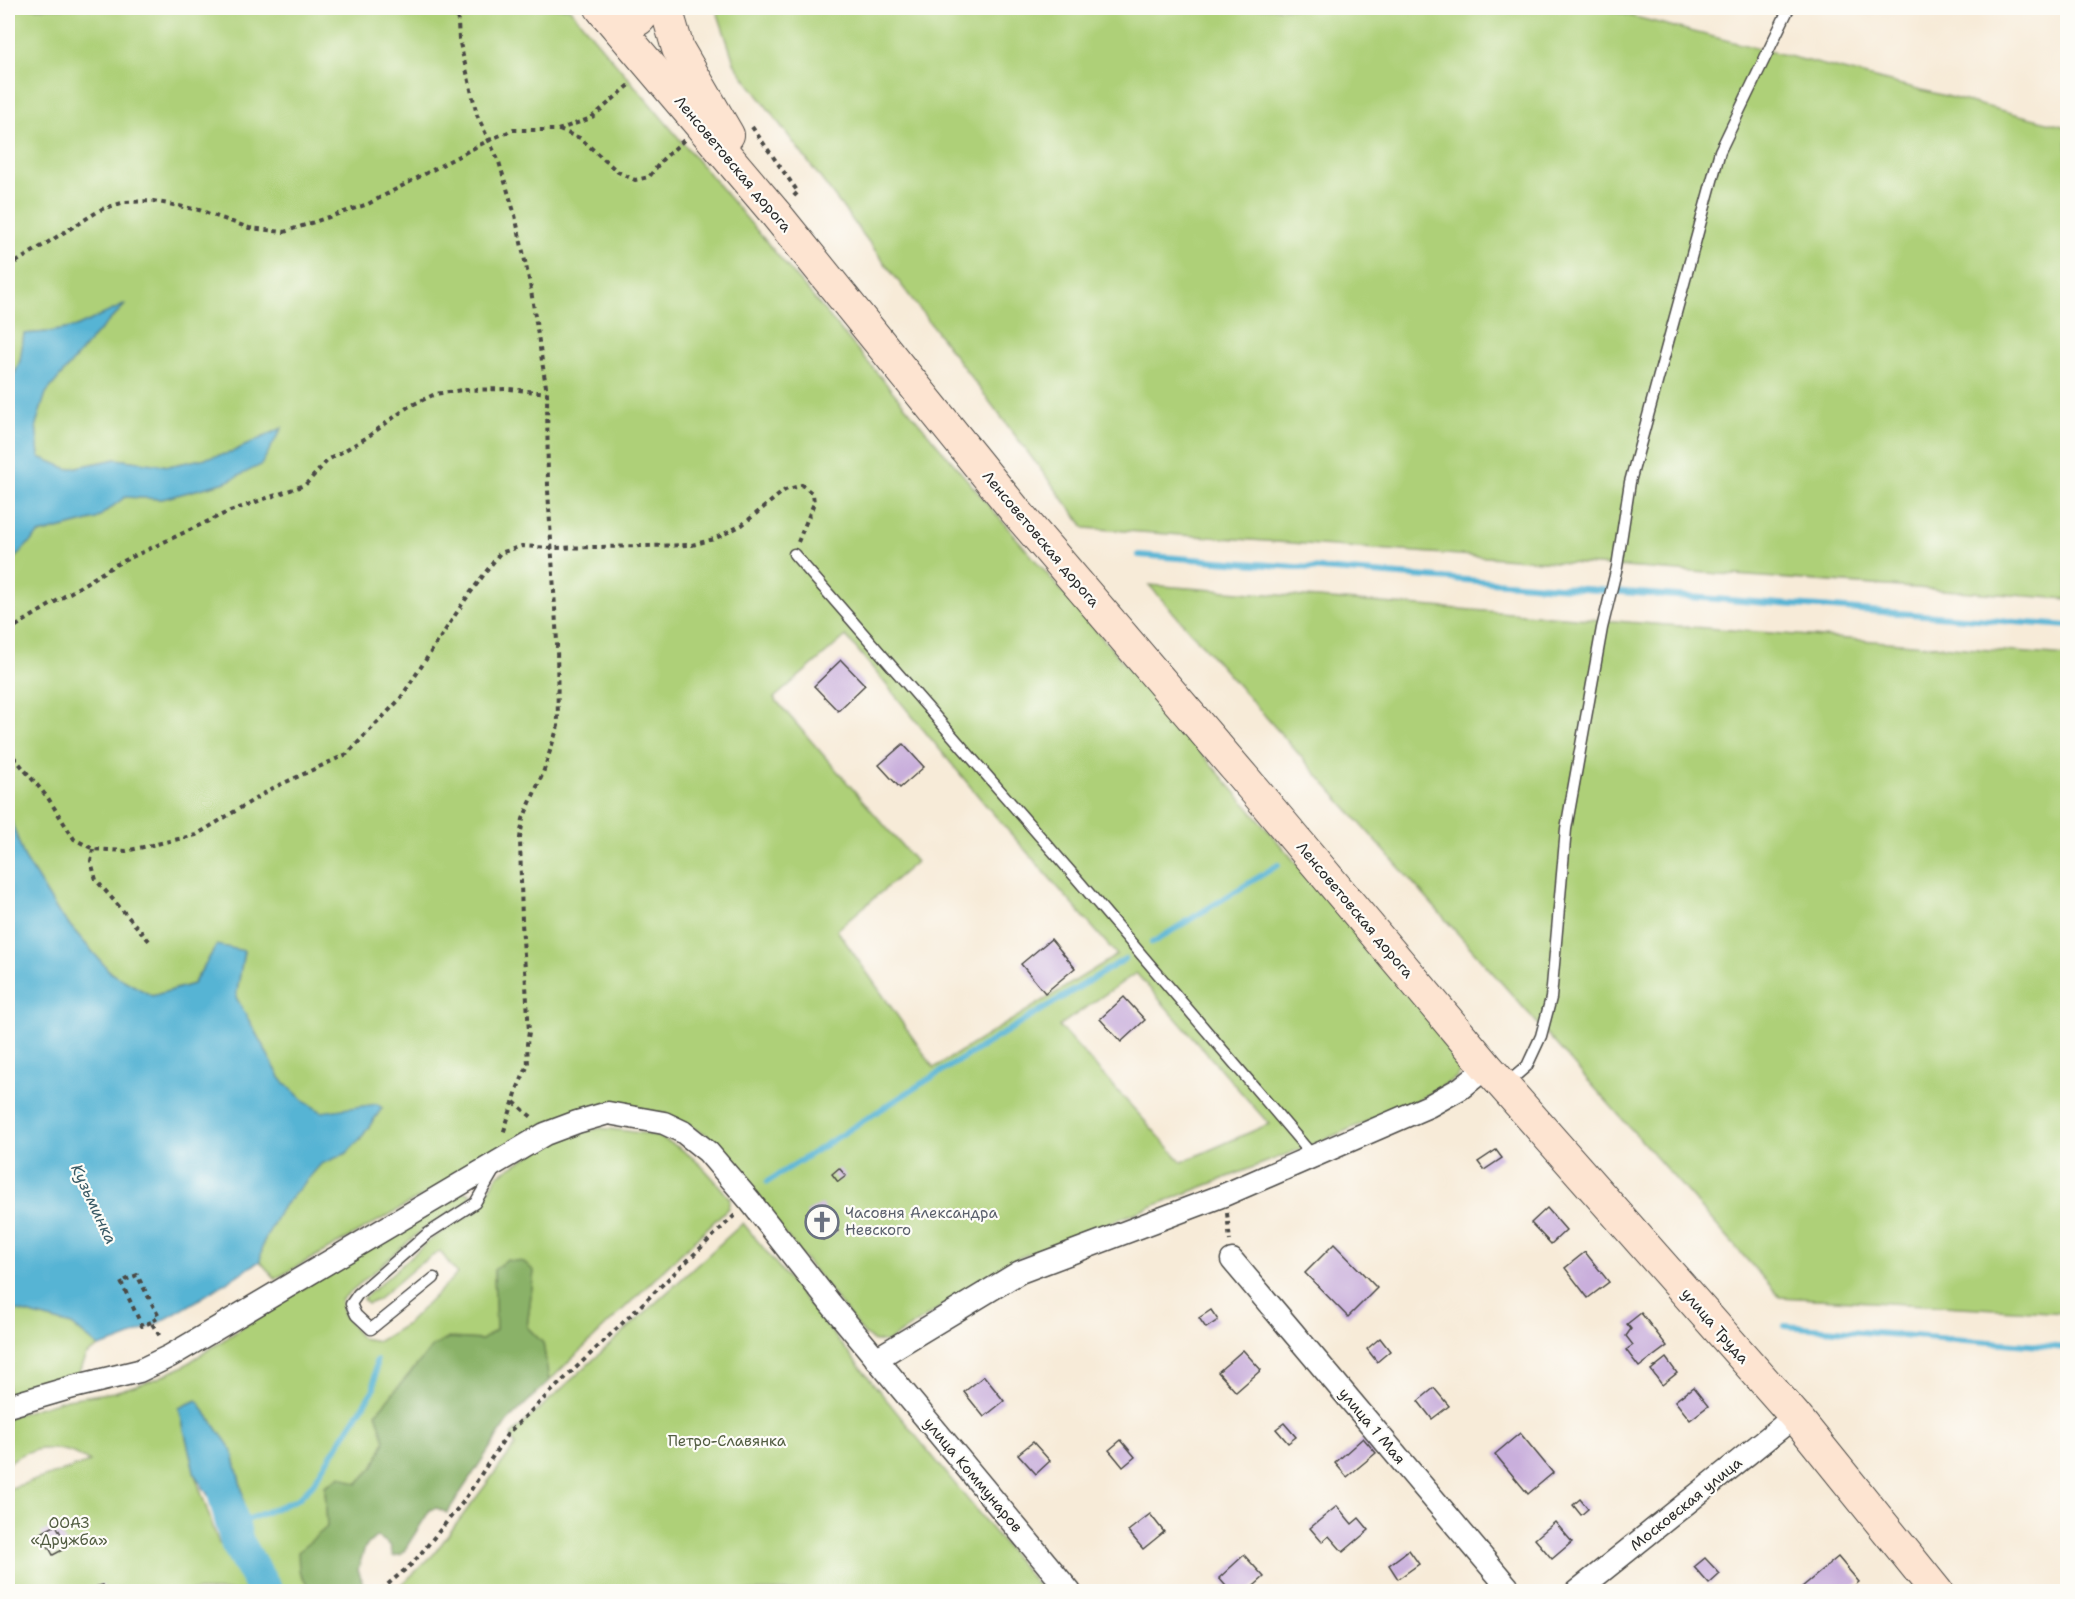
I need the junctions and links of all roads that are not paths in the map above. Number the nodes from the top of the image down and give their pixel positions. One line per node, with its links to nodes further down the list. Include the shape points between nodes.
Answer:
1 (649, 8): 4 (street, via 639,19 618,18)
2 (666, 8): 5 (street, via 678,49)
3 (1789, 8): 7 (lane, via 1720,151 1630,482 1566,829 1551,998 1541,1036 1527,1066)
4 (603, 10): 5 (street, Ленсоветовская дорога)
5 (775, 213): 7 (street, Ленсоветовская дорога, via 1014,509)
6 (794, 554): 8 (lane)
7 (1499, 1073): 8 (street); 14 (street, улица Труда)
8 (1313, 1156): 12 (street, via 1224,1195 1020,1272)
9 (499, 1161): 11 (lane, via 475,1203 427,1234 358,1293 351,1305 371,1329); 12 (street, улица Коммунаров, via 545,1134 608,1113 664,1123 683,1132 708,1152 750,1201); 13 (street, улица Коммунаров, via 171,1356 139,1371)
10 (1231, 1253): 18 (street, улица 1 Мая)
11 (434, 1278)
12 (876, 1359): 17 (street, улица Коммунаров)
13 (8, 1406)
14 (1795, 1416): 19 (street, Московская улица); 20 (street, улица Труда)
15 (8, 1588): 16 (lane)
16 (11, 1592)
17 (1070, 1592)
18 (1512, 1592)
19 (1576, 1592)
20 (1937, 1592)

